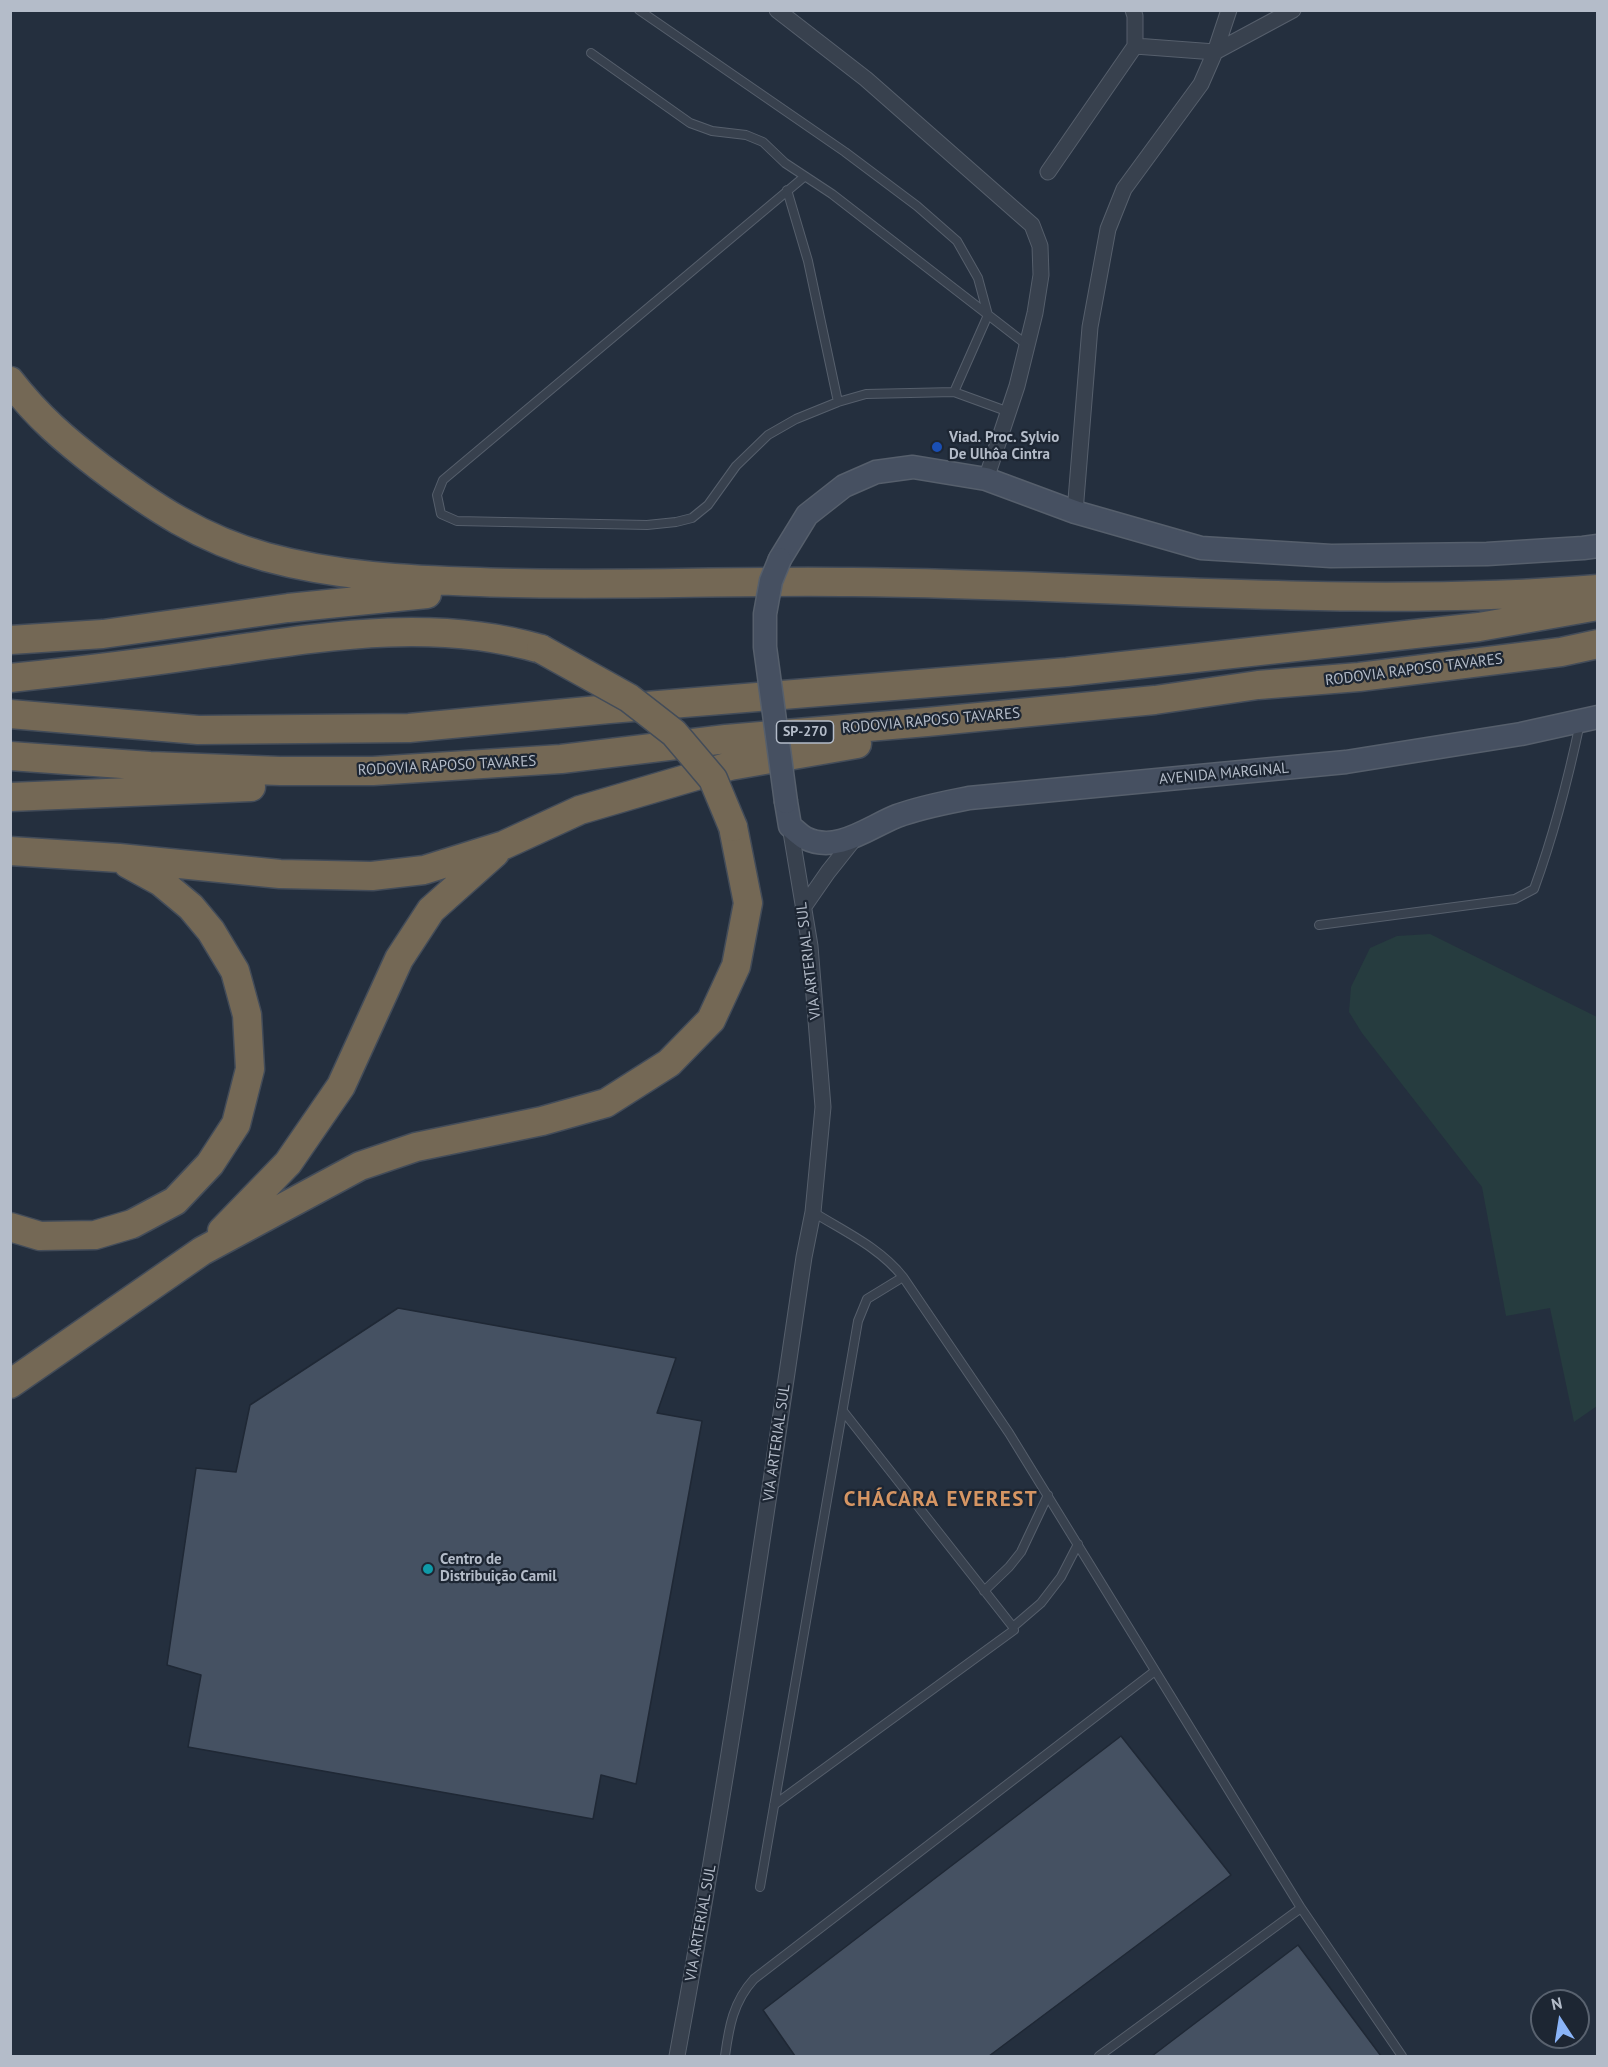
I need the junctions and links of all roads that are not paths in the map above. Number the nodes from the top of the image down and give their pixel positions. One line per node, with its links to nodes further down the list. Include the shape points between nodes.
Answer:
1 (639, 10): 12 (lane, via 917,206 957,241 978,278)
2 (777, 10): 13 (street, via 866,79 1032,225 1040,246 1041,275)
3 (1133, 10): 6 (street)
4 (1229, 10): 7 (street)
5 (1293, 10): 7 (street)
6 (1135, 46): 7 (street); 9 (street)
7 (1215, 52): 19 (street, via 1201,84 1124,189 1108,229 1090,327)
8 (591, 53): 10 (lane, via 690,123 763,142)
9 (1048, 172)
10 (804, 177): 11 (lane); 12 (lane, via 832,194)
11 (787, 190): 16 (lane, via 808,261); 16 (lane, via 443,480 437,495 441,514 457,521 635,525 692,518 708,505 736,466 768,435)
12 (988, 315): 13 (lane); 15 (lane)
13 (1027, 345): 17 (street)
14 (10, 381): 21 (highway, via 32,409 67,442 145,501 197,532 265,557 345,574)
15 (954, 392): 16 (lane, via 866,394); 17 (lane)
16 (838, 402)
17 (1009, 412): 18 (street)
18 (986, 479): 19 (main road); 33 (main road, bridge, via 913,467 876,472 844,486 807,515 780,559 765,614 765,647)
19 (1075, 512): 20 (main road, via 1201,548 1331,556 1487,554)
20 (1598, 546)
21 (552, 585): 22 (highway, via 852,582 1348,597); 24 (highway, via 380,598 103,634)
22 (1598, 589)
23 (1598, 606): 28 (highway, via 1479,627 1067,672 409,728 198,730)
24 (10, 640)
25 (1598, 644): 27 (highway, RODOVIA RAPOSO TAVARES / SP-270, via 1454,666)
26 (10, 678): 42 (highway, bridge, via 363,633 427,631 487,636 541,649 629,698 674,733 713,779 733,827 748,903 736,966 711,1020 669,1064 606,1103 542,1121 416,1147 360,1166)
27 (1079, 707): 31 (highway, RODOVIA RAPOSO TAVARES / SP-270, via 726,739 561,759); 35 (highway, via 730,766 580,810)
28 (10, 714)
29 (1589, 719): 34 (main road, AVENIDA MARGINAL, via 1346,762 969,798 916,809); 39 (lane, via 1534,889 1515,899)
30 (10, 756): 31 (highway, RODOVIA RAPOSO TAVARES / SP-270, via 260,771)
31 (373, 771): 32 (highway, via 258,787)
32 (10, 797)
33 (790, 826): 34 (main road, AVENIDA MARGINAL, via 817,841); 38 (street, VIA ARTERIAL SUL)
34 (855, 838): 38 (street, AVENIDA MARGINAL)
35 (504, 845): 37 (highway, via 424,870 372,876 280,874); 42 (highway, via 431,910 399,959 341,1086 288,1163)
36 (10, 851): 37 (highway)
37 (119, 858): 41 (highway, via 161,882 190,907 211,931 235,971 247,1015 250,1068 236,1124 210,1164 175,1201 132,1224 95,1235 40,1236)
38 (803, 908): 40 (street, VIA ARTERIAL SUL, via 810,946 823,1107)
39 (1319, 925)
40 (813, 1212): 43 (lane, via 877,1250); 54 (street, VIA ARTERIAL SUL)
41 (10, 1227)
42 (202, 1251): 44 (highway)
43 (903, 1277): 45 (lane, via 867,1299 861,1311); 46 (lane)
44 (10, 1384)
45 (843, 1411): 48 (lane); 51 (lane)
46 (1048, 1495): 47 (lane); 48 (lane, via 1021,1552)
47 (1078, 1544): 49 (lane, via 1041,1603); 50 (lane)
48 (984, 1591): 49 (lane)
49 (1013, 1627): 51 (lane, via 1011,1633)
50 (1155, 1671): 53 (lane); 55 (lane, via 754,1979 730,2021)
51 (774, 1805): 52 (lane)
52 (760, 1887)
53 (1301, 1908): 56 (lane); 57 (lane)
54 (677, 2056)
55 (725, 2056)
56 (1099, 2056)
57 (1402, 2056)

